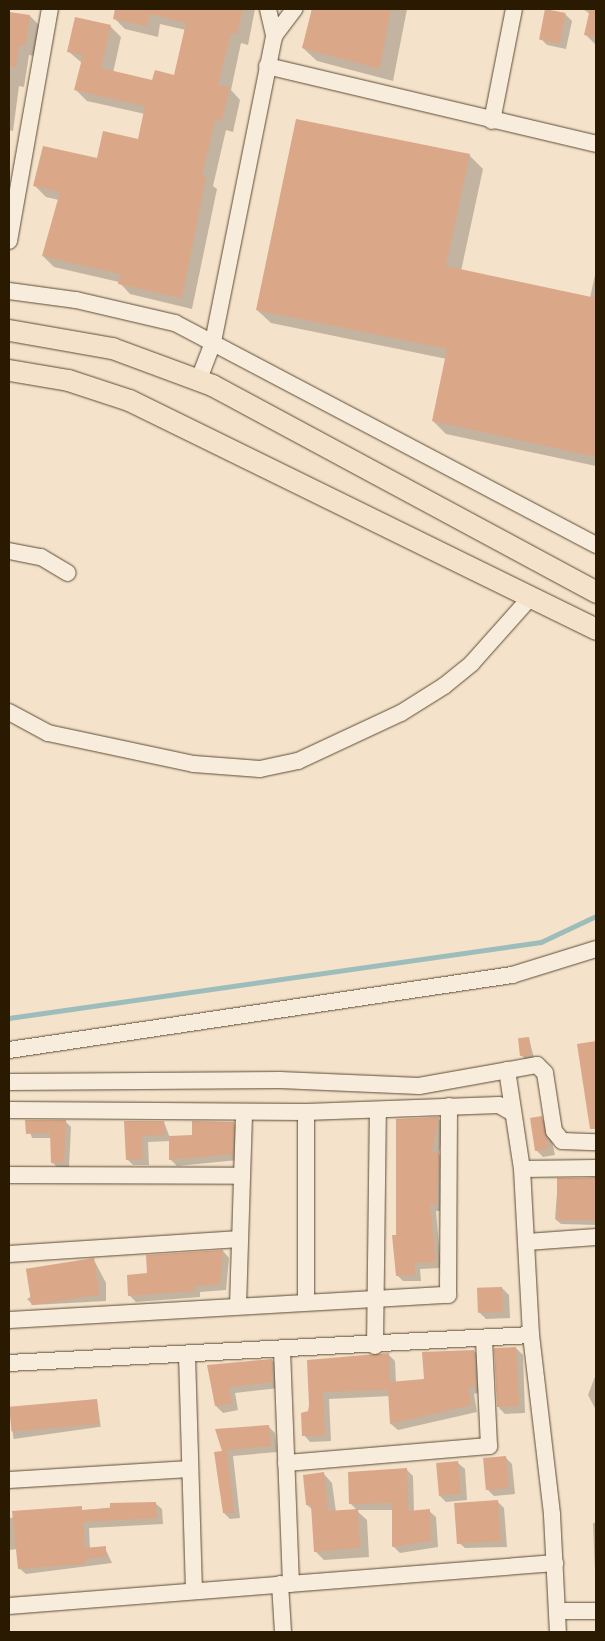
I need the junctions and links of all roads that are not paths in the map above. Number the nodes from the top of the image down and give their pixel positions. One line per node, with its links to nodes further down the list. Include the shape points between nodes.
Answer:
1 (46, 9): 9 (street)
2 (268, 9): 5 (street)
3 (294, 9): 5 (street)
4 (514, 9): 7 (street)
5 (274, 36): 6 (street)
6 (267, 66): 7 (street); 12 (street)
7 (492, 121): 8 (street)
8 (596, 144)
9 (9, 241)
10 (9, 291): 12 (street, via 37,292 167,321)
11 (9, 330): 14 (main road, via 112,348)
12 (213, 342): 14 (street); 15 (street)
13 (9, 370): 19 (main road, via 68,380 129,400)
14 (198, 379): 18 (main road)
15 (596, 545)
16 (9, 551): 17 (street, via 41,557)
17 (68, 573)
18 (596, 592)
19 (529, 599): 20 (main road); 21 (street, via 472,663 444,686 401,713 298,761 260,769 194,764 48,733)
20 (596, 629)
21 (9, 712)
22 (596, 949): 23 (street, via 512,975)
23 (9, 1050)
24 (507, 1070): 25 (street, via 419,1086 280,1080); 31 (street); 32 (street, via 537,1065 545,1073 554,1131 562,1141)
25 (9, 1082)
26 (449, 1106): 28 (street); 31 (street, via 499,1105); 41 (street, via 448,1294)
27 (9, 1110): 29 (street)
28 (378, 1110): 30 (street); 41 (street)
29 (244, 1112): 30 (street); 36 (street)
30 (306, 1112): 42 (street)
31 (514, 1113): 34 (street)
32 (596, 1142)
33 (596, 1168): 34 (street)
34 (522, 1169): 39 (street)
35 (9, 1175): 36 (street)
36 (242, 1176): 38 (street)
37 (596, 1237): 39 (street)
38 (240, 1239): 40 (street); 43 (street)
39 (527, 1242): 45 (street)
40 (9, 1254)
41 (375, 1297): 42 (street); 47 (street)
42 (306, 1301): 43 (street)
43 (238, 1306): 44 (street)
44 (9, 1320)
45 (531, 1334): 46 (street); 54 (street)
46 (484, 1340): 47 (street); 51 (street, via 489,1446)
47 (375, 1346): 48 (street)
48 (282, 1350): 49 (street); 51 (street)
49 (186, 1355): 50 (street); 52 (street)
50 (9, 1363)
51 (286, 1463): 55 (street)
52 (190, 1469): 53 (street); 56 (street)
53 (9, 1480)
54 (555, 1563): 55 (street); 59 (street)
55 (286, 1584): 56 (street); 60 (street)
56 (194, 1591): 57 (street)
57 (9, 1606)
58 (596, 1610): 59 (street)
59 (558, 1611): 61 (street)
60 (283, 1632)
61 (558, 1632)

